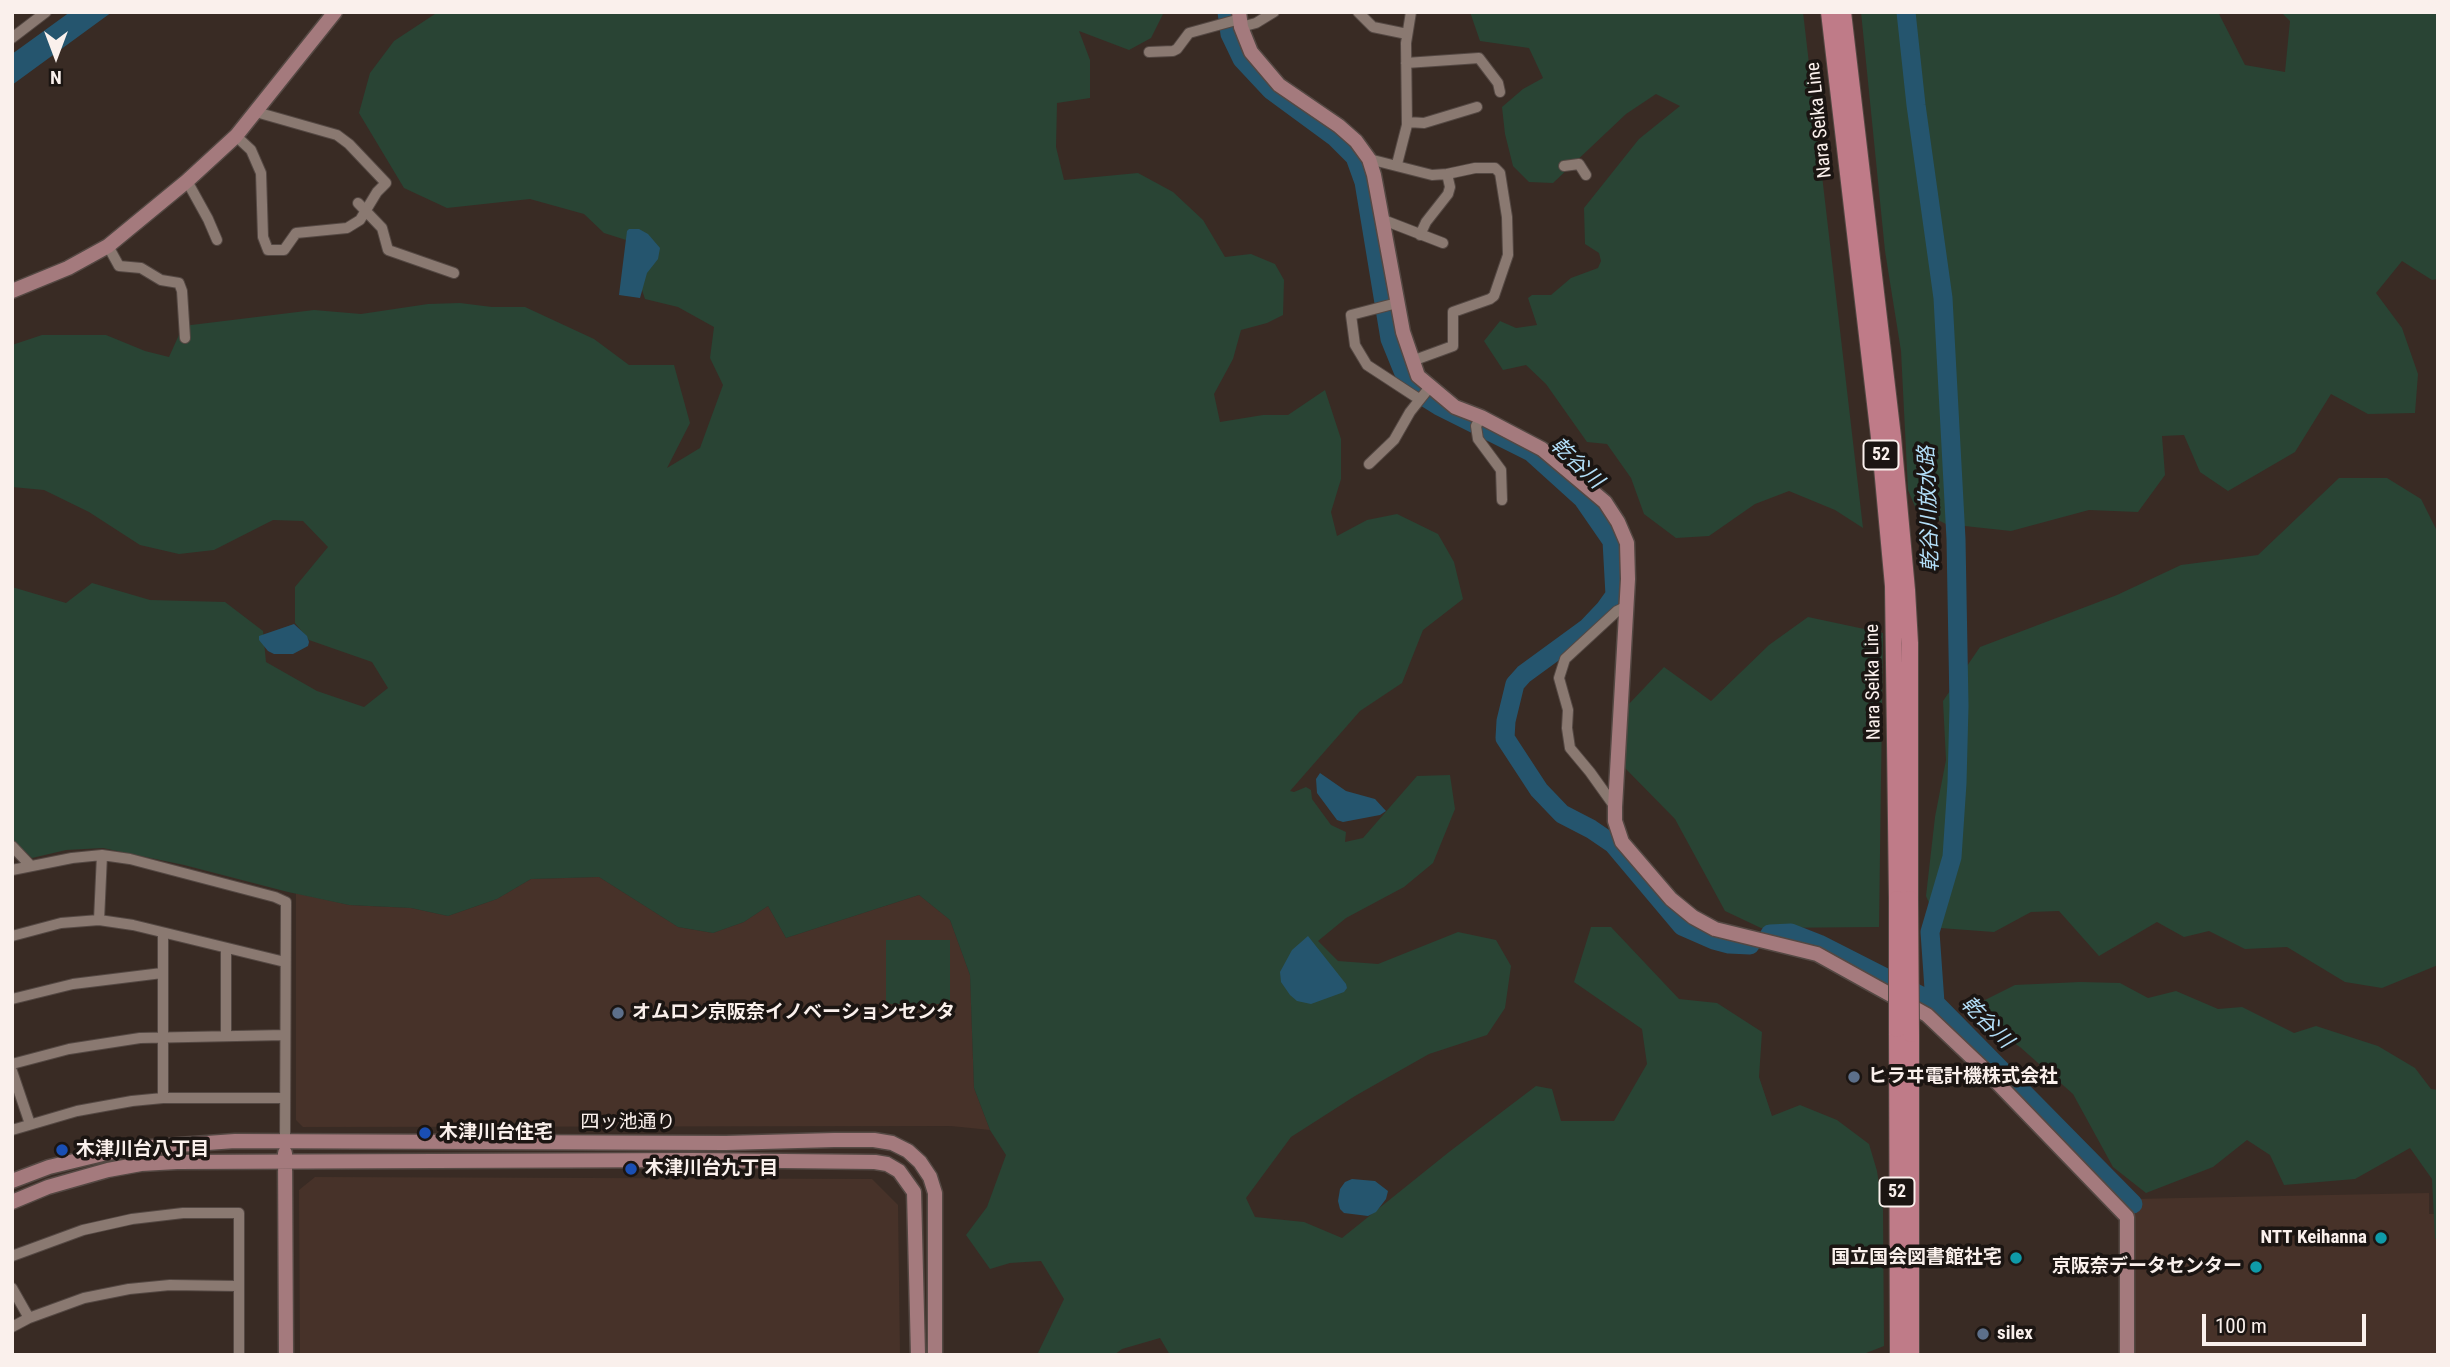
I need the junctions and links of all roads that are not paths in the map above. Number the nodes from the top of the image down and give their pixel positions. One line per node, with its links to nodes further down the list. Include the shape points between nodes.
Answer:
1 (46, 12): 10 (street)
2 (335, 12): 15 (street)
3 (1274, 12): 8 (street, via 1256,23)
4 (1358, 12): 9 (street, via 1373,27)
5 (1411, 12): 9 (street)
6 (1829, 12): 45 (main road, Nara Seika Line / 52, via 1893,586)
7 (1843, 12): 45 (main road, Nara Seika Line / 52, via 1908,590)
8 (1235, 20): 11 (street, via 1189,33 1173,51); 18 (street, via 1251,52 1279,85 1339,126)
9 (1407, 34): 12 (street)
10 (12, 38)
11 (1149, 52)
12 (1406, 63): 13 (street, via 1479,58); 16 (street)
13 (1500, 92)
14 (1476, 107): 16 (street, via 1424,123)
15 (256, 112): 17 (street); 24 (street, via 337,135 349,144 386,184)
16 (1407, 122): 19 (street)
17 (236, 136): 23 (street); 24 (street, via 251,150 261,173 263,237 268,250 285,250 296,233 348,228 360,220)
18 (1369, 159): 19 (street); 25 (street)
19 (1397, 164): 21 (street, via 1432,175)
20 (1564, 166): 22 (street, via 1579,164)
21 (1447, 174): 26 (street, via 1448,194); 34 (street, via 1475,168 1499,170 1508,255 1493,298 1453,312 1453,346)
22 (1586, 175)
23 (187, 181): 27 (street); 29 (street)
24 (362, 206): 30 (street, via 382,228 388,250)
25 (1381, 219): 26 (street); 32 (street)
26 (1420, 235): 28 (street)
27 (216, 240)
28 (1443, 243)
29 (108, 246): 31 (street); 33 (street, via 119,266 141,268 179,284)
30 (454, 273)
31 (12, 291)
32 (1390, 304): 34 (street); 35 (street, via 1351,315 1355,345 1367,365)
33 (185, 338)
34 (1412, 361): 35 (street)
35 (1425, 393): 36 (street); 37 (street, via 1394,440)
36 (1479, 422): 38 (street, via 1478,439 1501,470); 39 (street, via 1542,449 1605,502 1627,543)
37 (1369, 464)
38 (1502, 500)
39 (1627, 606): 40 (street); 40 (street, via 1565,659 1559,678 1568,710 1570,748)
40 (1615, 807): 78 (street, via 1622,842 1671,900 1715,929 1817,954 1927,1015 2127,1217)
41 (12, 846): 43 (street)
42 (103, 855): 43 (street); 46 (street); 50 (street, via 286,902)
43 (30, 865): 44 (street)
44 (12, 870)
45 (1903, 899): 53 (main road, Nara Seika Line / 52, bridge)
46 (99, 920): 47 (street); 48 (street, via 61,923)
47 (163, 933): 49 (street); 51 (street)
48 (12, 936)
49 (226, 948): 50 (street); 55 (street)
50 (285, 962): 56 (street)
51 (163, 973): 52 (street, via 103,979); 54 (street)
52 (12, 999)
53 (1904, 1032): 76 (main road, Nara Seika Line / 52); 77 (main road, Nara Seika Line / 52)
54 (163, 1035): 55 (street); 57 (street, via 94,1044); 59 (street)
55 (226, 1035): 56 (street)
56 (285, 1035): 60 (street)
57 (12, 1064)
58 (12, 1071): 61 (street)
59 (163, 1098): 60 (street); 61 (street, via 101,1106)
60 (285, 1098): 63 (street)
61 (30, 1124): 62 (street)
62 (12, 1130)
63 (285, 1140): 64 (street); 65 (street, 四ッ池通り, via 137,1148 49,1167); 75 (street, 四ッ池通り, via 726,1143 834,1139 892,1143 920,1162 935,1193)
64 (285, 1161): 66 (street, 四ッ池通り, via 141,1164 76,1178); 73 (street); 74 (street, 四ッ池通り, via 887,1164 899,1171 914,1192)
65 (12, 1181)
66 (12, 1202)
67 (12, 1256): 68 (street, via 60,1237 132,1219 239,1213)
68 (238, 1286): 70 (street, via 129,1289 85,1298); 72 (street)
69 (12, 1288): 70 (street)
70 (29, 1318): 71 (street)
71 (12, 1327)
72 (239, 1355)
73 (286, 1355)
74 (918, 1355)
75 (935, 1355)
76 (1898, 1355)
77 (1911, 1355)
78 (2126, 1355)

